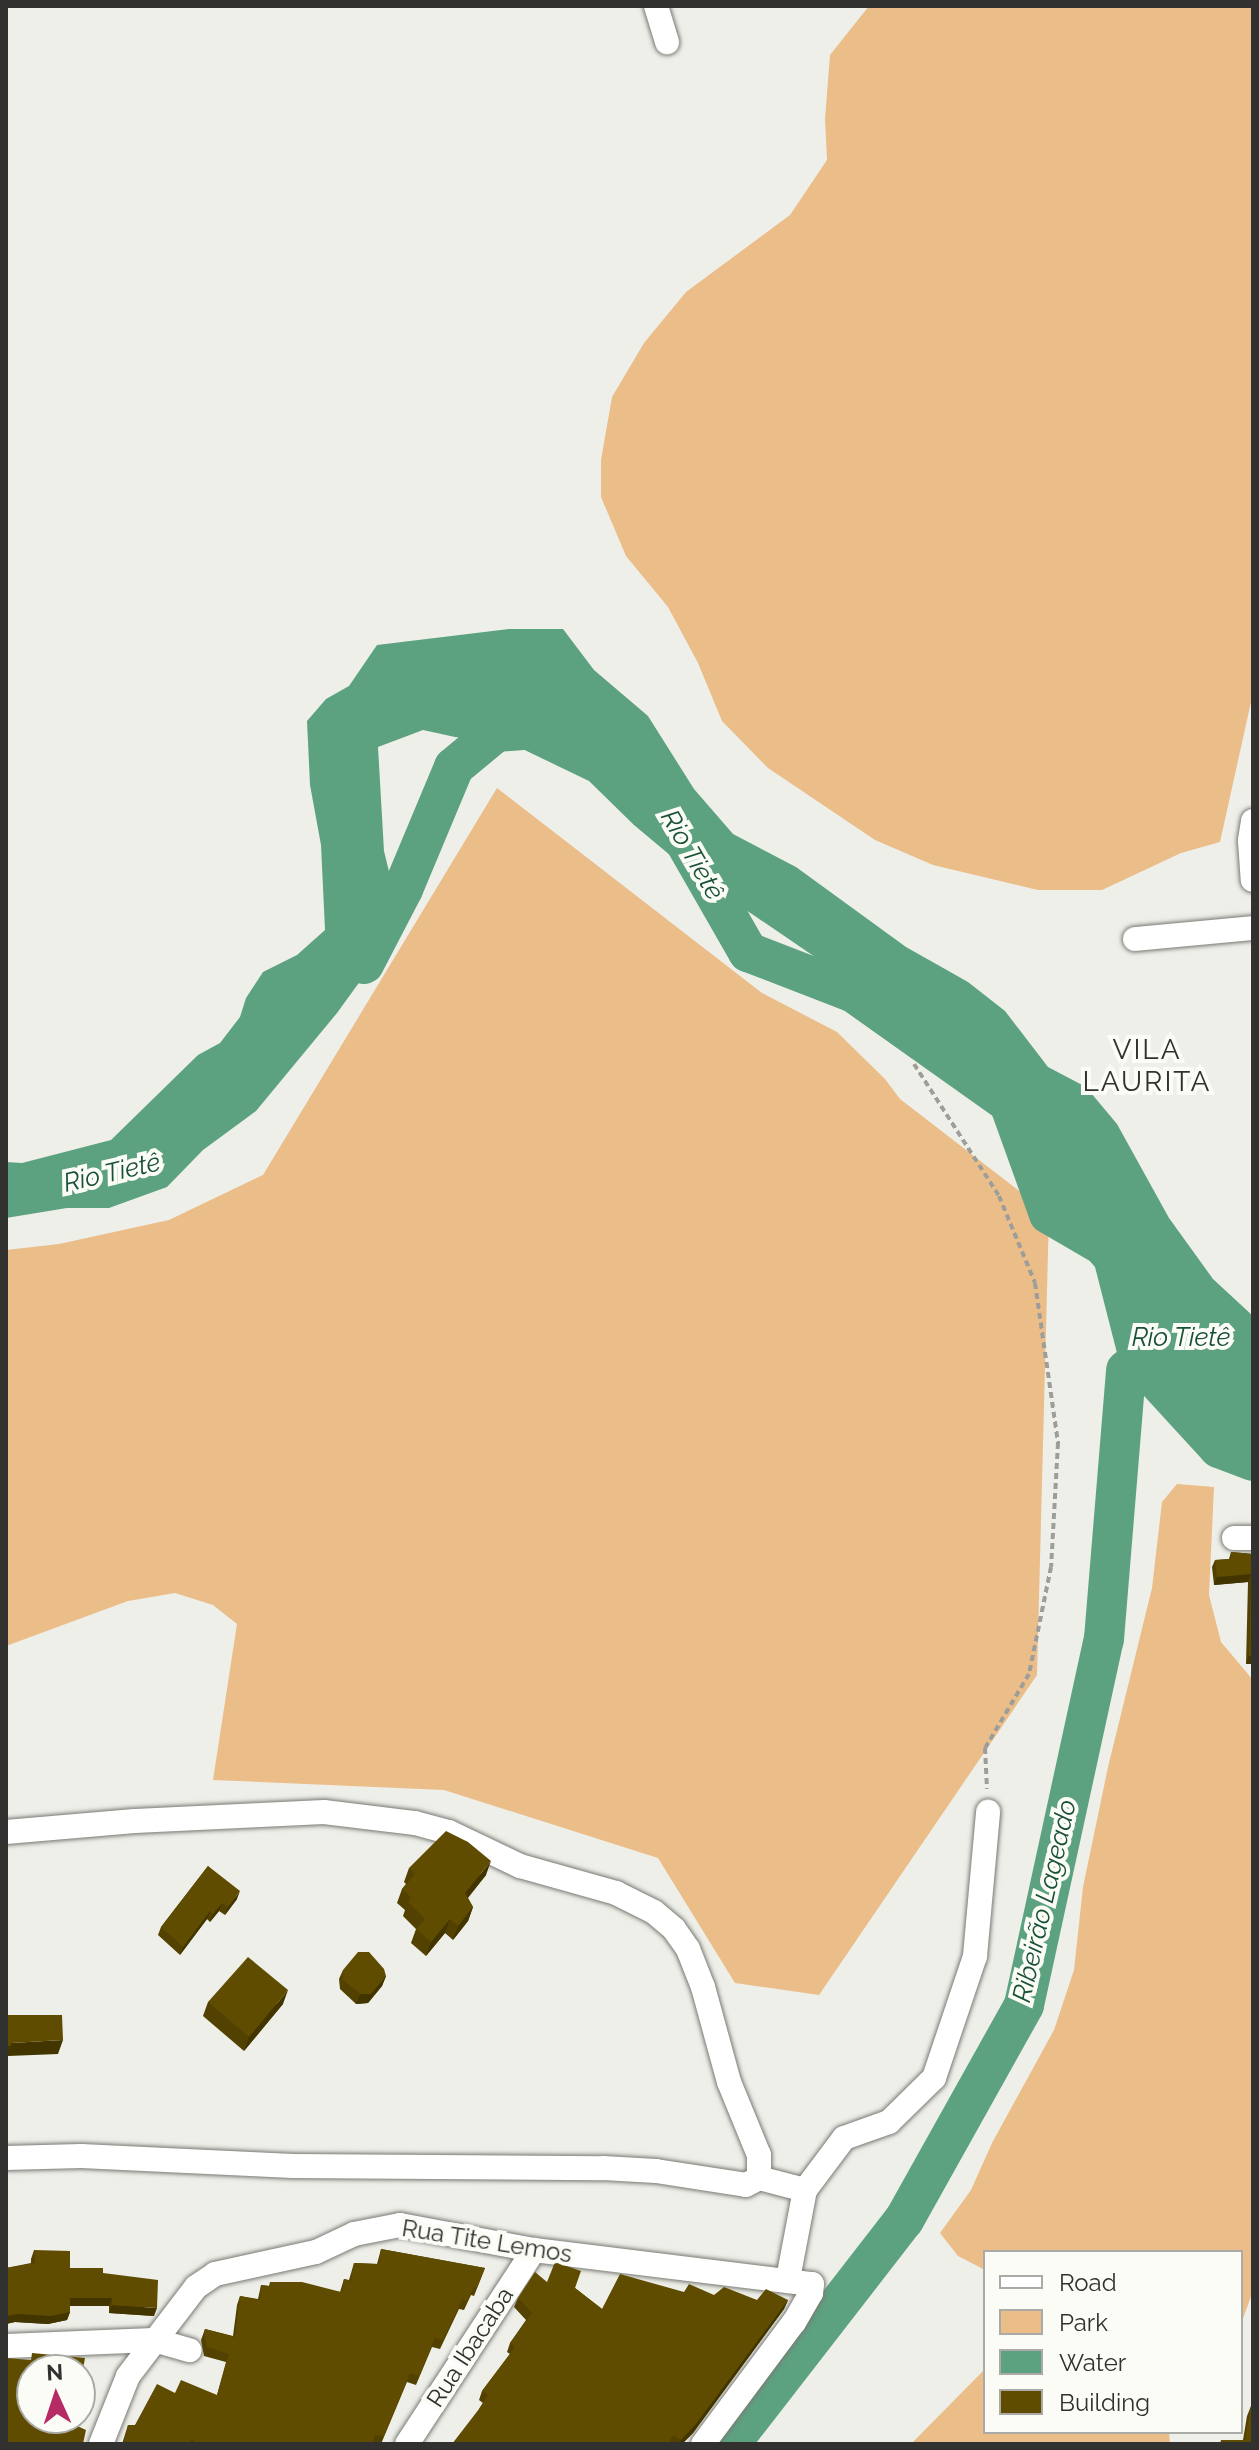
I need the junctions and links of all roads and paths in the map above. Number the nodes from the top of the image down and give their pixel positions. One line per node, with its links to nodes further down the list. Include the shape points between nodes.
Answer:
1 (656, 6): 2 (street)
2 (667, 42)
3 (1253, 821): 4 (street)
4 (1253, 880)
5 (1253, 928): 6 (street)
6 (1135, 939)
7 (914, 1064): 8 (path, via 999,1196 1035,1283 1058,1443 1051,1567 1029,1674 985,1748)
8 (988, 1812): 12 (street, via 975,1956 934,2078 889,2122 844,2138)
9 (6, 1832): 11 (street, via 324,1812 449,1832 520,1866 616,1893 654,1912 688,1949 729,2082 759,2155)
10 (6, 2158): 11 (street, via 603,2168 746,2185)
11 (759, 2178): 12 (street)
12 (805, 2190): 14 (street)
13 (534, 2250): 14 (street, Rua Tite Lemos); 15 (street, Rua Tite Lemos, via 422,2226 379,2227 316,2252 215,2274 196,2287); 19 (street, Rua Ibacaba)
14 (788, 2279): 20 (street, Rua Tite Lemos, via 812,2284 811,2293)
15 (154, 2340): 16 (street); 17 (street); 18 (street, Rua Tite Lemos, via 128,2376)
16 (6, 2346)
17 (190, 2350)
18 (101, 2444)
19 (407, 2444)
20 (703, 2444)

